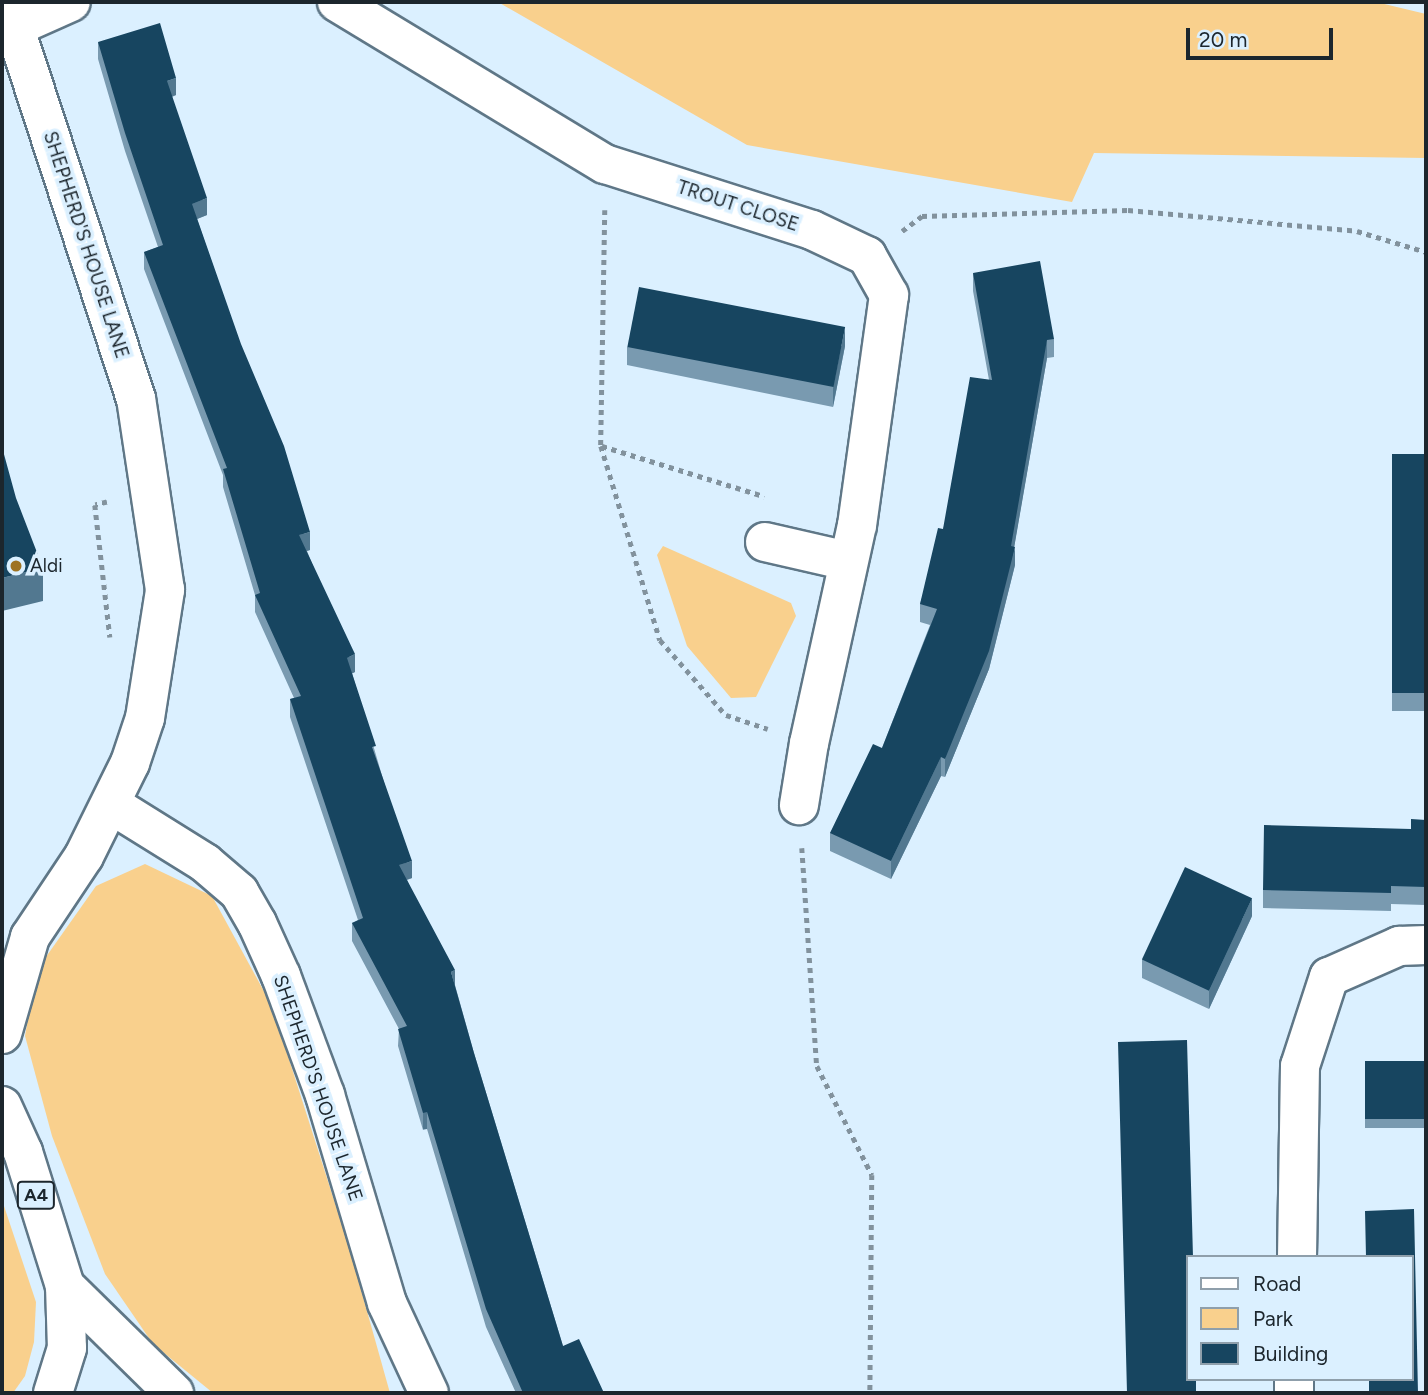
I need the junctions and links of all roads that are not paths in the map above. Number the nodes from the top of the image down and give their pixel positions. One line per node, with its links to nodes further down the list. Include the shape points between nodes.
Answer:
1 (71, 2): 3 (street)
2 (337, 2): 5 (street, TROUT CLOSE, via 606,164 812,230 867,256 889,295)
3 (10, 14): 6 (street, SHEPHERD'S HOUSE LANE, via 136,399 165,590 145,718)
4 (765, 542): 5 (street)
5 (848, 561): 7 (street)
6 (112, 805): 8 (street, SHEPHERD'S HOUSE LANE, via 84,856); 16 (street, SHEPHERD'S HOUSE LANE, via 205,863 239,892 257,923 325,1095 387,1303)
7 (799, 805)
8 (16, 946): 10 (street, SHEPHERD'S HOUSE LANE)
9 (1426, 946): 12 (street, via 1399,946 1329,977 1300,1066)
10 (2, 1034)
11 (2, 1106): 13 (street, A4, via 23,1152)
12 (1297, 1255)
13 (65, 1286): 14 (street, A4, via 67,1349); 15 (street, A4)
14 (53, 1393)
15 (174, 1393)
16 (429, 1393)

